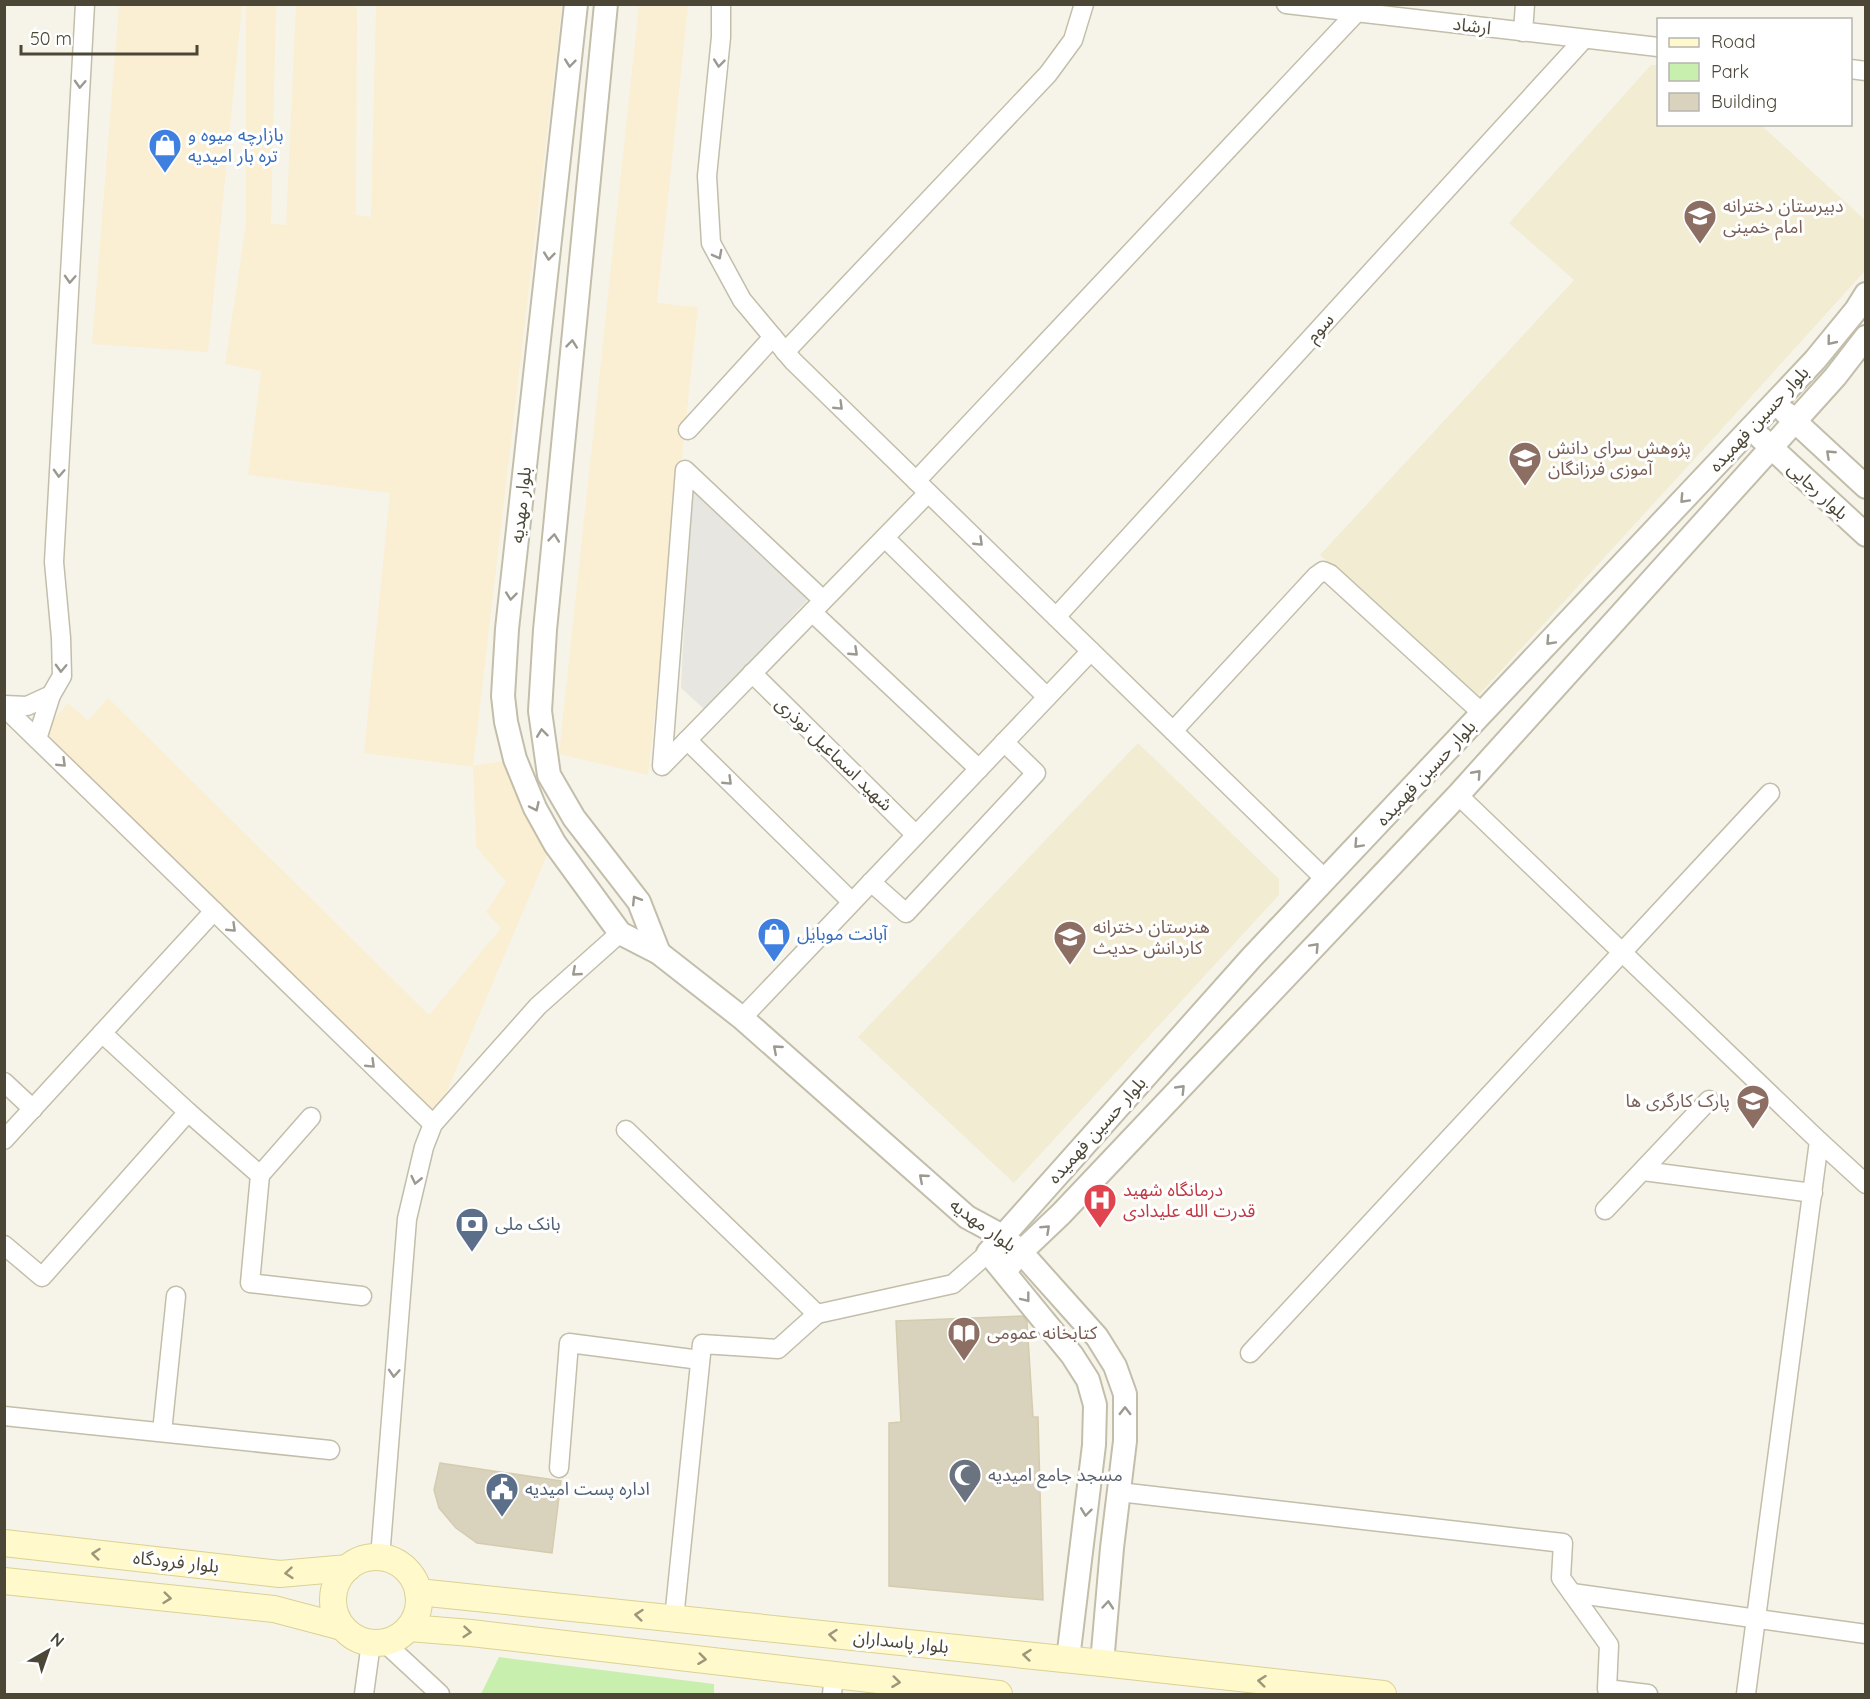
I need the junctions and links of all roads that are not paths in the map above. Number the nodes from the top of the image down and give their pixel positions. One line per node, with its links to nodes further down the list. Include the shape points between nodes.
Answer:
1 (85, 4): 29 (street, one-way to 29, via 54,562 62,676)
2 (576, 4): 45 (street, بلوار مهدیه, one-way to 45, via 507,629 503,696 515,759 535,808 555,844)
3 (606, 4): 47 (street, بلوار مهدیه, one-way to 3, via 639,902 574,818 549,775 540,711)
4 (721, 4): 13 (street, one-way to 13, via 722,37 707,176 711,243 742,300)
5 (1084, 4): 15 (street, via 1073,40 1048,74)
6 (1286, 4): 8 (street, ارشاد)
7 (1526, 4): 9 (street)
8 (1356, 13): 9 (street, ارشاد); 21 (street)
9 (1523, 32): 10 (street, ارشاد)
10 (1584, 39): 11 (street, ارشاد); 26 (street, سوم)
11 (1657, 47)
12 (1866, 294): 16 (street, بلوار حسین فهمیده, one-way to 16, via 1815,360)
13 (773, 337): 15 (street); 19 (street)
14 (1866, 337): 17 (street, بلوار حسین فهمیده)
15 (785, 352): 21 (street, one-way to 21)
16 (1775, 403): 17 (street, بلوار رجایی); 18 (street, بلوار حسین فهمیده)
17 (1795, 421): 20 (street, بلوار حسین فهمیده); 22 (street, بلوار رجایی, one-way to 17)
18 (1751, 428): 20 (street, بلوار رجایی); 32 (street, بلوار حسین فهمیده, one-way to 32)
19 (688, 430)
20 (1772, 447): 23 (street, بلوار رجایی); 39 (street, بلوار حسین فهمیده, one-way to 20)
21 (922, 487): 24 (street); 26 (street, one-way to 26)
22 (1866, 488)
23 (1866, 535)
24 (885, 538): 25 (street); 30 (street)
25 (818, 606): 28 (street); 35 (street, via 685,470 662,766); 37 (street, one-way to 37)
26 (1056, 617): 27 (street)
27 (1090, 651): 30 (street); 33 (street)
28 (752, 673): 35 (street); 40 (street, شهید اسماعیل نوذری)
29 (51, 695): 31 (street, via 27,706); 34 (street)
30 (1047, 697): 36 (street)
31 (4, 706): 34 (street)
32 (1482, 713): 33 (street, via 1323,571); 41 (street, بلوار حسین فهمیده, one-way to 41)
33 (1173, 731): 41 (street)
34 (37, 739): 44 (street, one-way to 44)
35 (687, 740): 43 (street, one-way to 43)
36 (1004, 742): 37 (street); 42 (street, via 1036,773 906,913)
37 (979, 769): 40 (street)
38 (1770, 793): 46 (street)
39 (1458, 795): 46 (street); 67 (street, بلوار حسین فهمیده, one-way to 39, via 1062,1214)
40 (916, 834): 42 (street)
41 (1325, 879): 65 (street, بلوار حسین فهمیده)
42 (871, 882): 43 (street)
43 (852, 902): 48 (street)
44 (214, 911): 49 (street); 55 (street, one-way to 55)
45 (620, 933): 47 (street, بلوار مهدیه); 55 (street, one-way to 55, via 538,1006)
46 (1621, 952): 58 (street); 73 (street)
47 (659, 953): 48 (street, بلوار مهدیه)
48 (742, 1018): 64 (street, بلوار مهدیه, one-way to 48)
49 (102, 1033): 52 (street); 53 (street)
50 (4, 1082): 52 (street)
51 (1709, 1100): 59 (street)
52 (33, 1109): 57 (street)
53 (188, 1112): 60 (street); 66 (street, via 42,1277)
54 (311, 1117): 60 (street)
55 (433, 1124): 81 (street, one-way to 81, via 407,1219)
56 (626, 1130): 72 (street)
57 (4, 1140)
58 (1819, 1141): 61 (street); 62 (street)
59 (1643, 1171): 62 (street); 63 (street)
60 (260, 1175): 71 (street, via 250,1282)
61 (1866, 1184)
62 (1812, 1193): 87 (street)
63 (1605, 1210)
64 (967, 1216): 65 (street, بلوار مهدیه); 68 (street, بلوار مهدیه)
65 (1004, 1237): 67 (street, بلوار مهدیه); 68 (street, بلوار حسین فهمیده)
66 (4, 1245)
67 (1021, 1252): 69 (street, بلوار حسین فهمیده); 79 (street, بلوار مهدیه, one-way to 67, via 1125,1394 1115,1366 1097,1337)
68 (988, 1253): 69 (street, بلوار مهدیه); 72 (street, via 953,1284)
69 (1005, 1271): 92 (street, بلوار مهدیه, one-way to 92, via 1072,1355 1088,1380 1095,1405 1094,1445)
70 (176, 1296): 76 (street)
71 (362, 1296)
72 (817, 1314): 74 (street, via 778,1349 702,1344)
73 (1250, 1353)
74 (700, 1360): 78 (street, via 569,1343); 86 (street)
75 (4, 1416): 76 (street)
76 (162, 1432): 77 (street)
77 (330, 1450)
78 (559, 1468)
79 (1119, 1491): 85 (street, via 1563,1543 1561,1578); 93 (street, بلوار مهدیه, one-way to 79)
80 (4, 1543): 82 (main road, بلوار فرودگاه, one-way to 80, via 280,1574)
81 (380, 1558): 82 (main road, via 358,1561); 84 (main road, via 405,1569)
82 (348, 1568): 88 (main road, via 334,1590 333,1603)
83 (4, 1581): 88 (main road, بلوار فرودگاه, one-way to 88, via 274,1609)
84 (418, 1592): 86 (main road, بلوار پاسداران, one-way to 84); 89 (main road, via 415,1617)
85 (1572, 1593): 87 (street); 99 (street, via 1608,1645 1607,1689)
86 (674, 1619): 92 (main road, بلوار پاسداران, one-way to 86)
87 (1756, 1620): 90 (street); 100 (street)
88 (342, 1628): 91 (main road, via 350,1635)
89 (409, 1628): 91 (main road, via 398,1637); 94 (main road, one-way to 94, via 471,1633)
90 (1866, 1634)
91 (378, 1643): 95 (street); 96 (street)
92 (1068, 1659): 93 (main road, بلوار پاسداران)
93 (1102, 1663): 98 (main road, بلوار پاسداران, one-way to 93)
94 (833, 1685): 97 (main road, one-way to 97)
95 (364, 1695)
96 (440, 1695)
97 (999, 1695)
98 (1383, 1695)
99 (1648, 1695)
100 (1746, 1695)

